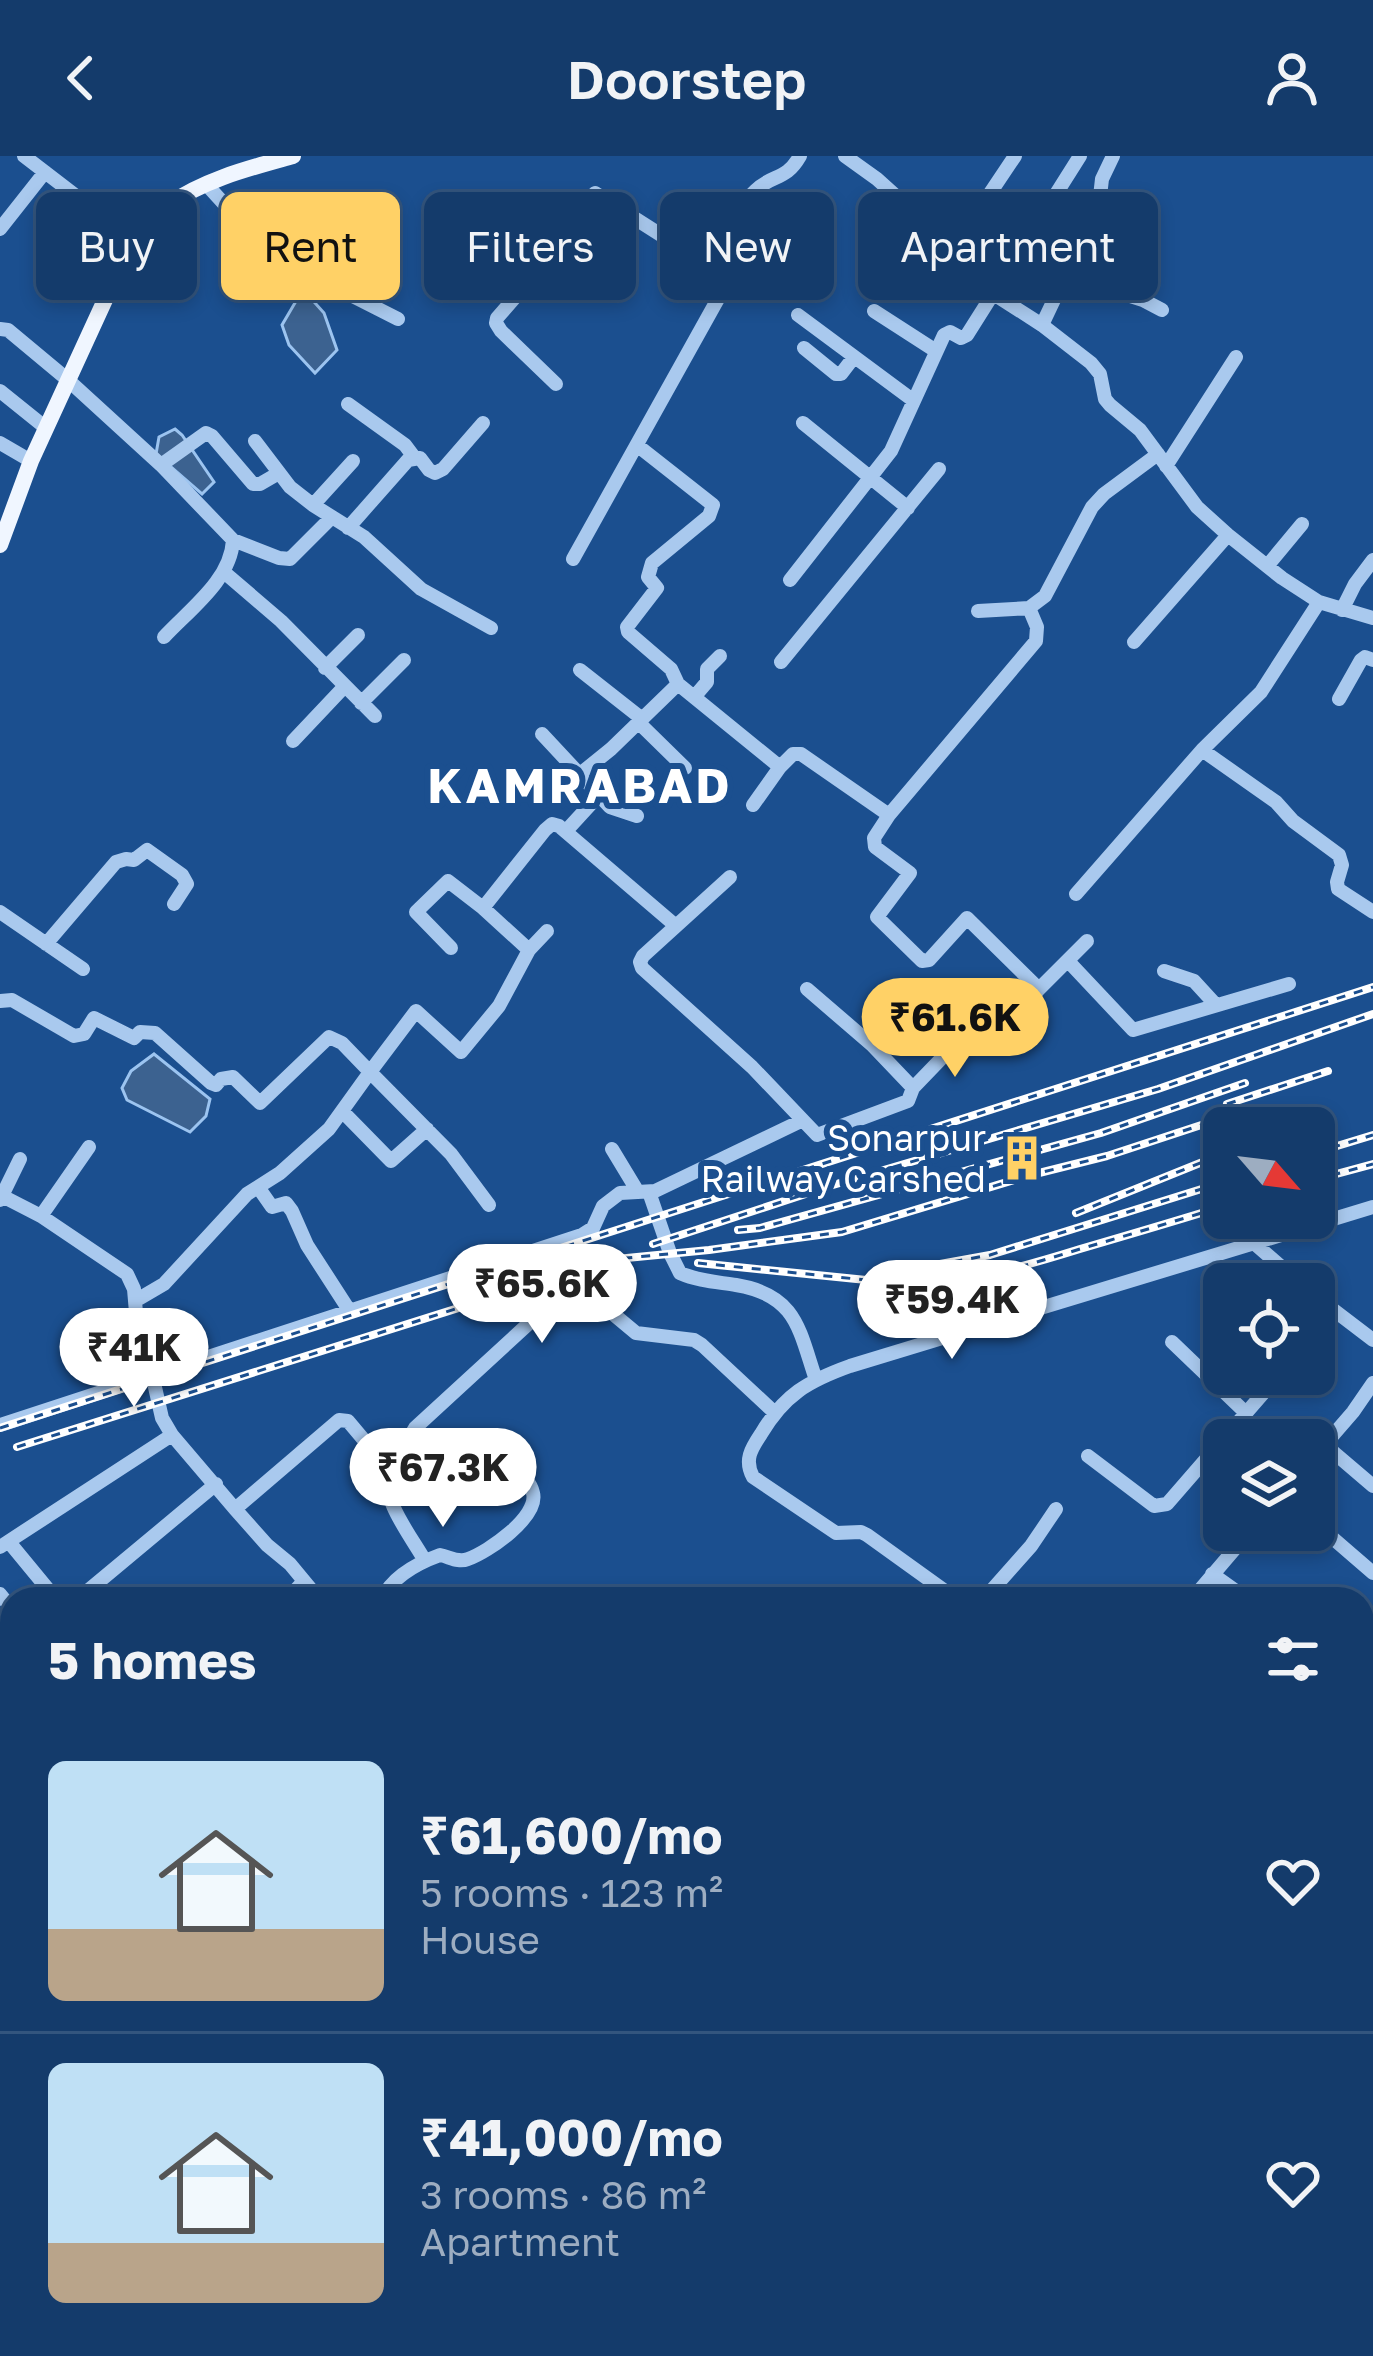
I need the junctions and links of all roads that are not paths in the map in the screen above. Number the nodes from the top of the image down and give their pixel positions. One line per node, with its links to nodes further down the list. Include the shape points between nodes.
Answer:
1 (26, 156): 8 (street)
2 (293, 156): 9 (main road)
3 (800, 156): 12 (street, via 789,173)
4 (844, 156): 13 (street)
5 (1015, 156): 14 (street)
6 (1080, 156): 15 (street)
7 (1113, 156): 16 (street)
8 (46, 172): 10 (street); 17 (street)
9 (206, 184): 11 (main road); 28 (street, via 278,263)
10 (72, 192)
11 (191, 192)
12 (755, 192)
13 (891, 192)
14 (991, 192)
15 (1057, 192)
16 (1101, 192)
17 (0, 229)
18 (660, 235): 36 (street, via 595,193 497,318)
19 (105, 300): 35 (main road)
20 (718, 300): 45 (street)
21 (988, 300): 32 (street, via 968,335 947,332)
22 (1003, 300): 29 (street)
23 (1054, 300): 29 (street)
24 (1145, 300): 25 (street)
25 (1162, 310)
26 (874, 311): 32 (street)
27 (798, 315): 33 (street)
28 (398, 319)
29 (1042, 325): 47 (street, via 1091,363 1106,399)
30 (0, 329): 35 (street)
31 (803, 348): 33 (street, via 836,374)
32 (937, 351): 38 (street)
33 (854, 357): 38 (street)
34 (1236, 358): 47 (street)
35 (68, 380): 42 (main road); 50 (street)
36 (556, 384)
37 (0, 392): 42 (street)
38 (914, 400): 53 (street, via 896,443)
39 (348, 404): 46 (street)
40 (483, 423): 46 (street, via 443,469 435,473)
41 (803, 423): 53 (street)
42 (46, 428): 48 (main road)
43 (255, 441): 52 (street)
44 (0, 443): 48 (street)
45 (638, 446): 62 (street); 82 (street, via 713,505 652,563 648,577 657,588 626,627)
46 (414, 458): 58 (street)
47 (1162, 460): 59 (street); 68 (street, via 1092,507 1045,596)
48 (31, 461): 61 (main road)
49 (353, 461): 54 (street)
50 (161, 465): 52 (street, via 206,434 248,481); 60 (street)
51 (939, 470): 55 (street)
52 (279, 473): 54 (street)
53 (869, 477): 55 (street); 66 (street)
54 (313, 506): 56 (street)
55 (908, 508): 79 (street)
56 (332, 518): 58 (street); 60 (street, via 290,559)
57 (1302, 524): 64 (street)
58 (348, 528): 72 (street, via 422,589)
59 (1228, 535): 64 (street); 75 (street)
60 (233, 540): 65 (street)
61 (0, 545)
62 (573, 559)
63 (1373, 560): 70 (street)
64 (1268, 566): 67 (street)
65 (225, 573): 74 (street); 80 (street)
66 (790, 580)
67 (1319, 602): 70 (street); 91 (street, via 1261,692)
68 (1029, 608): 69 (street); 97 (street, via 1036,640)
69 (978, 610)
70 (1342, 610): 71 (street)
71 (1373, 618)
72 (491, 628)
73 (358, 635): 80 (street)
74 (164, 637)
75 (1134, 642)
76 (720, 656): 84 (street)
77 (404, 660): 86 (street)
78 (1373, 660): 85 (street, via 1361,660)
79 (781, 662)
80 (325, 668): 83 (street)
81 (580, 670): 88 (street)
82 (678, 684): 84 (street); 88 (street)
83 (344, 686): 86 (street); 90 (street)
84 (694, 696): 92 (street)
85 (1339, 699)
86 (361, 703): 87 (street)
87 (375, 716)
88 (640, 720): 93 (street); 94 (street)
89 (542, 734): 94 (street)
90 (293, 741)
91 (1202, 750): 101 (street); 105 (street, via 1339,855 1338,889)
92 (780, 767): 96 (street); 97 (street, via 801,754)
93 (686, 768)
94 (580, 774): 95 (street)
95 (599, 795): 98 (street); 99 (street)
96 (753, 805)
97 (889, 815): 117 (street, via 873,843 910,873 879,921 925,962 967,918)
98 (637, 816)
99 (566, 831): 103 (street, via 552,824 545,830); 106 (street)
100 (730, 878): 106 (street)
101 (1076, 894)
102 (174, 904): 109 (street, via 187,884 182,874 147,850 116,862)
103 (483, 908): 110 (street, via 448,881 416,912); 111 (street)
104 (0, 912): 109 (street)
105 (1373, 912)
106 (676, 926): 123 (street, via 642,968)
107 (547, 931): 111 (street)
108 (1088, 941): 112 (street)
109 (46, 944): 113 (street)
110 (452, 948)
111 (530, 950): 120 (street, via 499,1006 460,1052 416,1012)
112 (1068, 962): 117 (street); 119 (street, via 1132,1030)
113 (83, 969)
114 (1164, 971): 119 (street, via 1194,981)
115 (1289, 984): 119 (street)
116 (807, 989): 121 (street)
117 (1039, 989): 121 (street, via 992,1045 980,1049 964,1035)
118 (0, 1001): 120 (street, via 12,1000 74,1036 94,1018 134,1038 155,1033 211,1083 233,1077 260,1103 329,1037)
119 (1216, 1005)
120 (370, 1072): 122 (street); 124 (street)
121 (913, 1088): 123 (street, via 908,1101 817,1135)
122 (342, 1111): 124 (street, via 391,1161); 128 (street)
123 (802, 1121): 129 (street)
124 (427, 1129): 131 (street)
125 (89, 1147): 133 (street)
126 (612, 1149): 129 (street)
127 (20, 1159): 130 (street)
128 (258, 1187): 136 (street, via 164,1284); 137 (street, via 272,1207 286,1203 292,1211)
129 (644, 1192): 137 (street, via 610,1199 582,1235); 142 (street, via 680,1274 780,1301 794,1316)
130 (1, 1197): 133 (street)
131 (489, 1205)
132 (1373, 1207): 134 (street)
133 (41, 1216): 136 (street, via 122,1268)
134 (1255, 1244): 135 (street); 142 (street)
135 (1277, 1263)
136 (135, 1301): 141 (street)
137 (349, 1310): 141 (street)
138 (1335, 1312): 139 (street)
139 (1373, 1340)
140 (1172, 1342): 146 (street)
141 (152, 1374): 147 (street); 149 (street)
142 (816, 1380): 145 (street)
143 (1373, 1383): 148 (street)
144 (1262, 1395): 146 (street)
145 (774, 1412): 153 (street, via 694,1340 635,1333 578,1290 551,1303 415,1428 415,1442); 170 (street, via 750,1452 753,1477 836,1533 866,1535)
146 (1246, 1413): 151 (street, via 1160,1507)
147 (0, 1425)
148 (1335, 1433)
149 (172, 1435): 154 (street); 159 (street)
150 (504, 1454): 161 (street, via 531,1486 526,1516 467,1560)
151 (1088, 1456)
152 (1335, 1461): 155 (street)
153 (390, 1471): 156 (street, via 340,1420); 161 (street, via 387,1496)
154 (216, 1484): 156 (street); 166 (street)
155 (1373, 1486)
156 (235, 1509): 164 (street)
157 (1056, 1509): 171 (street)
158 (1335, 1541): 163 (street)
159 (4, 1545): 165 (street)
160 (1232, 1551): 162 (street)
161 (425, 1561): 169 (street)
162 (1212, 1574): 172 (street); 173 (street)
163 (1373, 1574)
164 (304, 1581): 167 (street); 168 (street)
165 (44, 1587)
166 (93, 1587)
167 (298, 1587)
168 (309, 1587)
169 (389, 1587)
170 (934, 1587)
171 (995, 1587)
172 (1202, 1587)
173 (1230, 1587)

